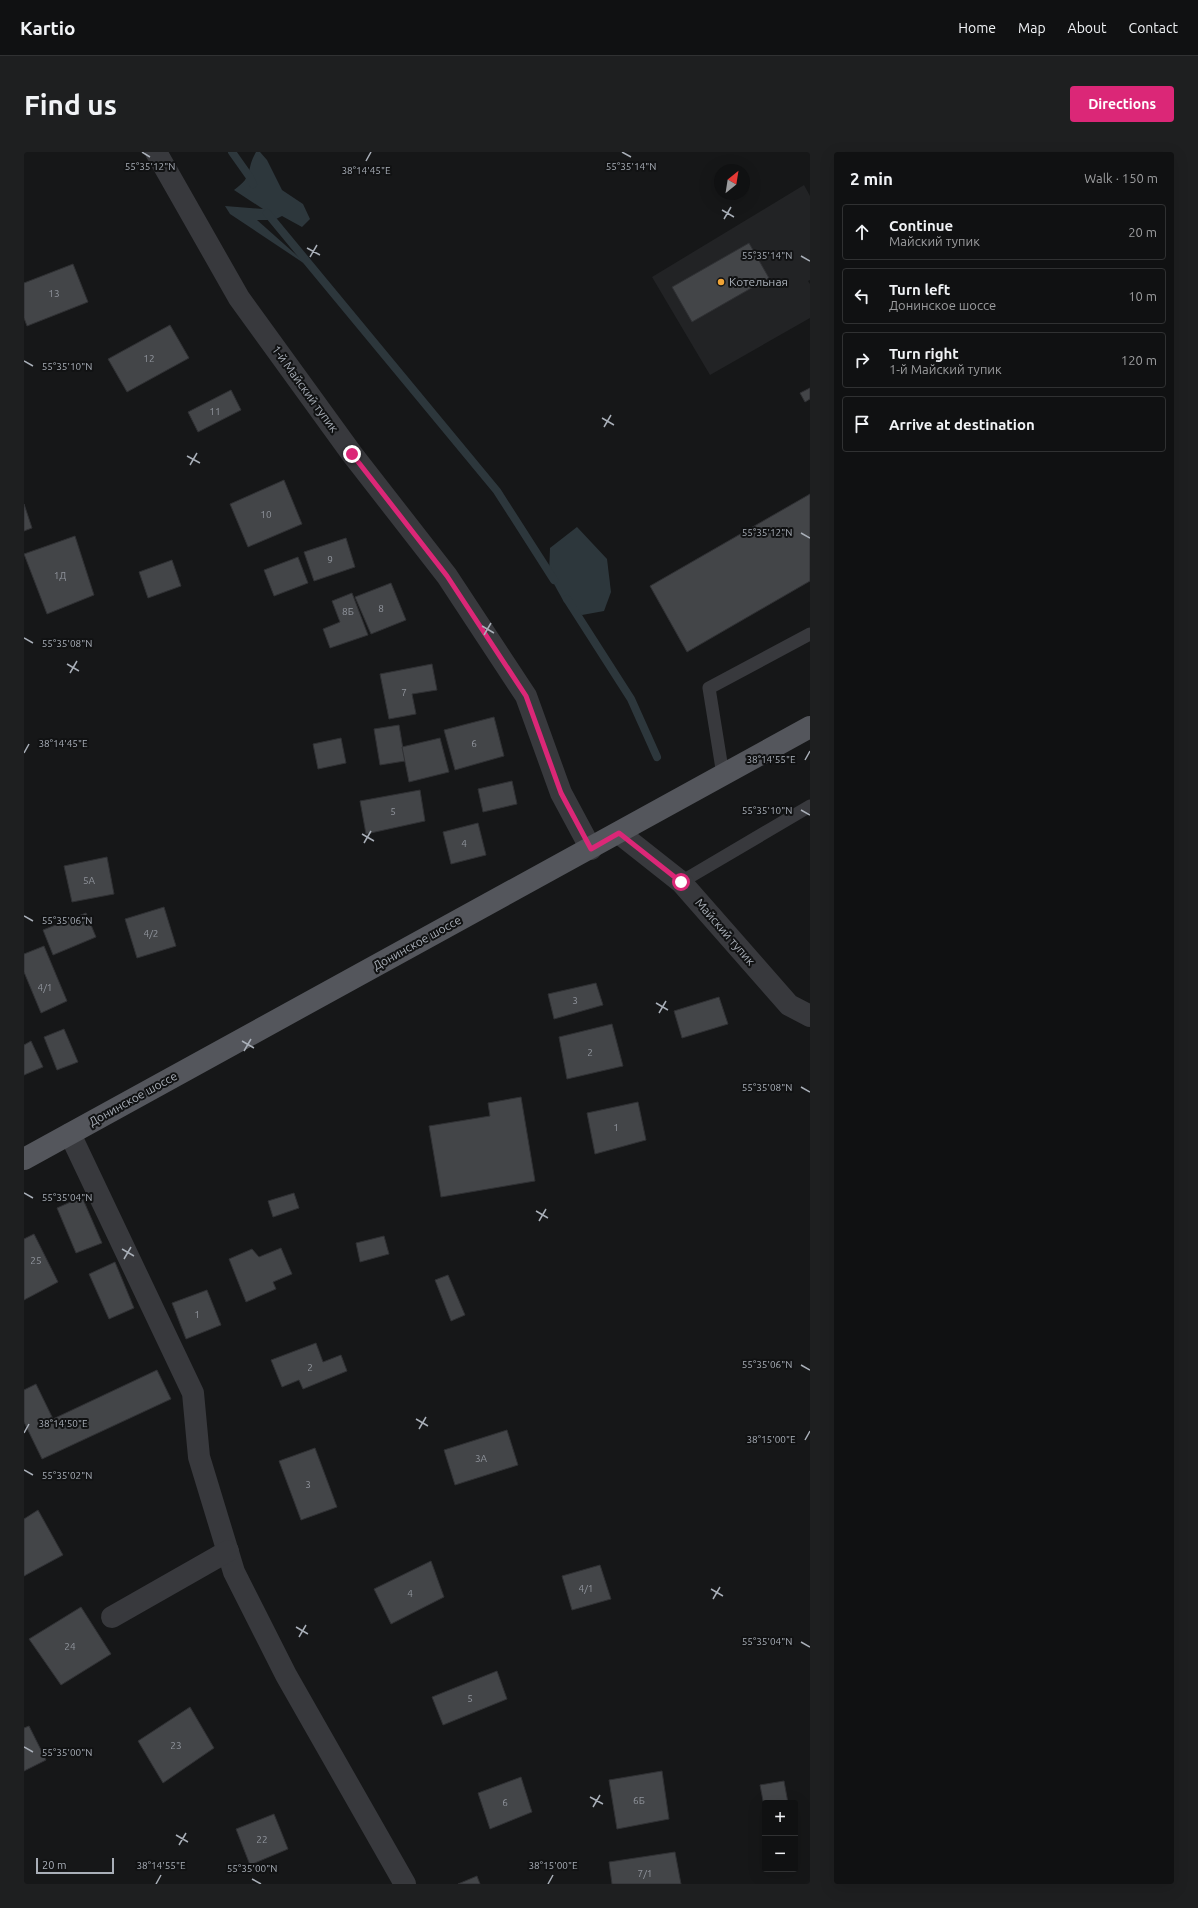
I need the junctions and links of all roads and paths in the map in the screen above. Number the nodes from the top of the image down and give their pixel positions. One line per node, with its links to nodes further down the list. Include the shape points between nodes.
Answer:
1 (156, 152): 7 (street, 1-й Майский тупик, via 239,298 352,454 447,576 526,696 561,793)
2 (810, 634): 4 (lane, via 710,688)
3 (810, 727): 4 (main road, Донинское шоссе)
4 (723, 775): 6 (main road, Донинское шоссе)
5 (810, 806): 8 (lane)
6 (619, 833): 7 (main road, Донинское шоссе); 8 (street, Майский тупик)
7 (591, 849): 10 (main road, Донинское шоссе)
8 (681, 882): 9 (street, Майский тупик, via 789,1005)
9 (810, 1016)
10 (70, 1134): 11 (main road, Донинское шоссе); 12 (street, via 193,1393 199,1457)
11 (24, 1159)
12 (228, 1551): 13 (street); 14 (street, via 234,1572 286,1675)
13 (112, 1616)
14 (405, 1884)

